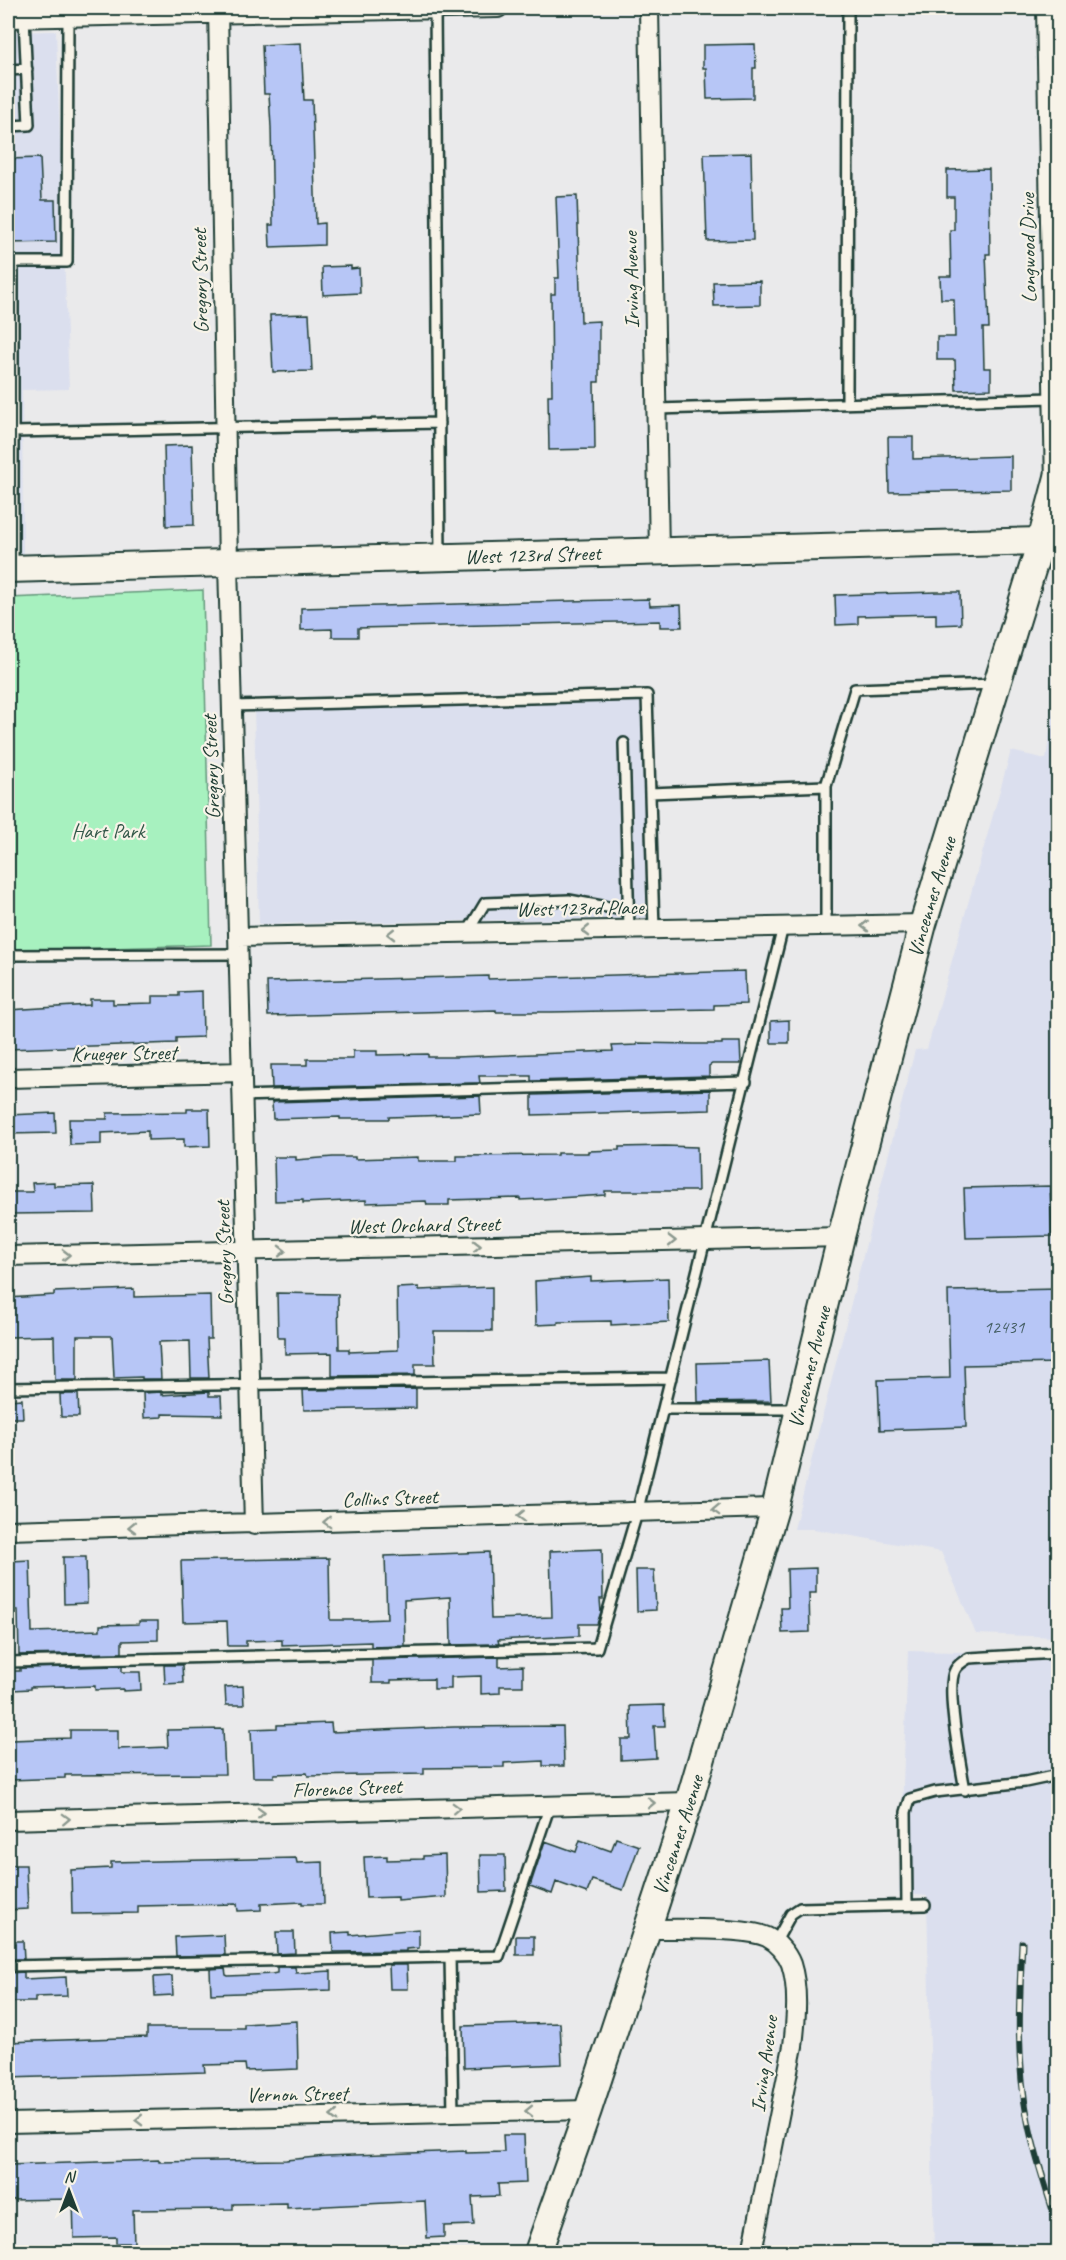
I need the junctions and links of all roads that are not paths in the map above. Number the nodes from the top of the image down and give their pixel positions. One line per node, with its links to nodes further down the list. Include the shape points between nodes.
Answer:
1 (498, 8): 5 (street)
2 (649, 8): 17 (street, Irving Avenue)
3 (848, 8): 16 (lane)
4 (1046, 8): 15 (street, Longwood Drive)
5 (435, 9): 6 (street); 18 (lane)
6 (218, 11): 7 (street); 19 (street, Gregory Street)
7 (68, 17): 8 (street); 12 (lane, via 67,262)
8 (16, 18): 9 (lane)
9 (27, 69): 10 (lane); 11 (lane, via 29,125)
10 (8, 70)
11 (8, 126)
12 (10, 262): 13 (lane)
13 (10, 282): 14 (lane)
14 (10, 352): 20 (lane)
15 (1053, 398): 16 (lane); 21 (street, Longwood Drive)
16 (847, 403): 17 (lane)
17 (656, 409): 23 (street, Irving Avenue)
18 (438, 423): 19 (lane); 24 (lane)
19 (225, 428): 20 (lane); 25 (street, Gregory Street)
20 (13, 432): 26 (lane)
21 (1057, 482): 22 (main road, Vincennes Avenue)
22 (1050, 541): 23 (main road, West 123rd Street); 27 (main road, Vincennes Avenue)
23 (659, 552): 24 (main road, West 123rd Street)
24 (440, 558): 25 (main road, West 123rd Street)
25 (228, 564): 26 (main road, West 123rd Street); 28 (street, Gregory Street)
26 (10, 568)
27 (996, 684): 30 (lane, via 855,689); 33 (main road, Vincennes Avenue)
28 (232, 706): 31 (lane, via 647,695); 39 (street, Gregory Street)
29 (624, 742): 32 (lane)
30 (826, 786): 31 (lane); 34 (lane)
31 (650, 793): 36 (lane)
32 (629, 911): 37 (lane); 38 (lane, via 569,900 485,903)
33 (923, 924): 34 (street, West 123rd Place, one-way to 34); 45 (main road, Vincennes Avenue)
34 (826, 926): 35 (street, West 123rd Place)
35 (783, 927): 36 (street, West 123rd Place); 43 (lane)
36 (654, 929): 37 (street, West 123rd Place)
37 (629, 930): 38 (street, West 123rd Place, one-way to 38)
38 (467, 933): 39 (street, West 123rd Place, one-way to 39)
39 (238, 945): 40 (lane); 41 (street, Gregory Street)
40 (8, 955)
41 (242, 1072): 42 (street, Krueger Street); 44 (street, Gregory Street)
42 (8, 1078)
43 (746, 1082): 44 (lane); 46 (lane)
44 (243, 1096): 47 (street, Gregory Street)
45 (841, 1236): 46 (street, West Orchard Street); 53 (main road, Vincennes Avenue)
46 (705, 1240): 47 (street, West Orchard Street, one-way to 46); 49 (lane)
47 (247, 1252): 48 (street, West Orchard Street, one-way to 47); 50 (street, Gregory Street)
48 (8, 1256)
49 (671, 1378): 50 (lane); 52 (lane)
50 (251, 1383): 51 (lane); 56 (street, Gregory Street)
51 (8, 1388)
52 (663, 1409): 53 (lane); 55 (lane)
53 (799, 1409): 54 (main road, Vincennes Avenue)
54 (775, 1509): 55 (street, Collins Street, one-way to 55); 62 (main road, Vincennes Avenue)
55 (637, 1513): 56 (street, Collins Street, one-way to 56); 59 (lane, via 597,1648)
56 (254, 1525): 57 (street, Collins Street, one-way to 57)
57 (8, 1530)
58 (1059, 1653): 61 (lane, via 969,1658 954,1671 955,1721)
59 (8, 1662)
60 (1059, 1775): 61 (lane)
61 (965, 1790): 65 (lane, via 910,1799)
62 (688, 1802): 63 (street, Florence Street, one-way to 62); 67 (main road, Vincennes Avenue)
63 (550, 1805): 64 (street, Florence Street, one-way to 63); 69 (lane, via 499,1956)
64 (8, 1820)
65 (907, 1905): 66 (lane); 68 (lane, via 800,1908 791,1914)
66 (925, 1905)
67 (648, 1929): 68 (street, via 746,1932); 71 (main road, Vincennes Avenue)
68 (776, 1942): 75 (street, Irving Avenue, via 791,1964 795,2023)
69 (450, 1957): 70 (lane); 72 (lane)
70 (8, 1966)
71 (588, 2110): 72 (street, Vernon Street, one-way to 72); 74 (main road, Vincennes Avenue)
72 (453, 2113): 73 (street, Vernon Street, one-way to 73)
73 (8, 2123)
74 (537, 2253)
75 (752, 2253)

